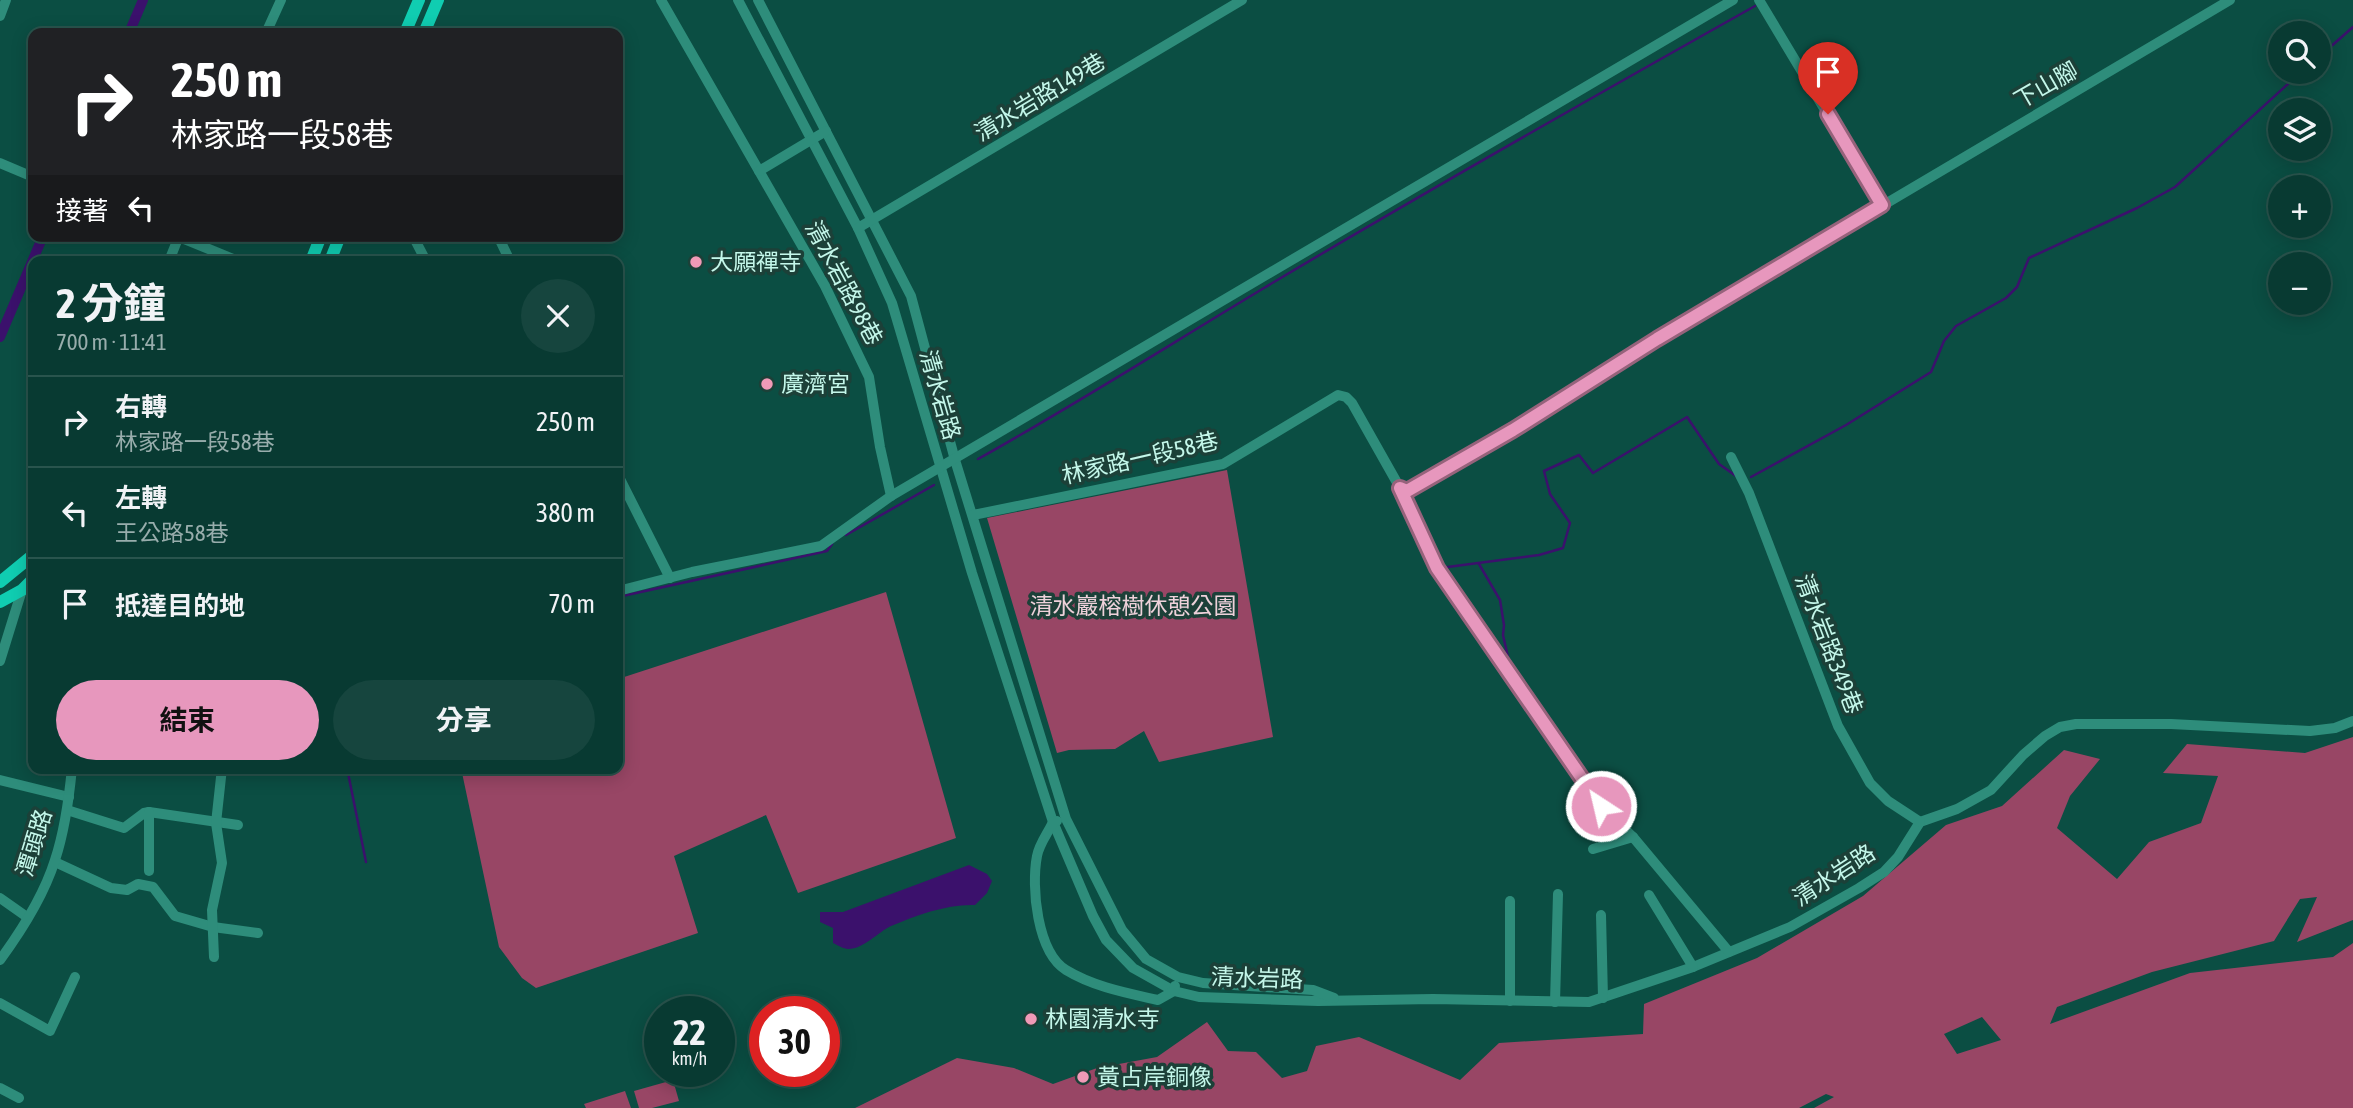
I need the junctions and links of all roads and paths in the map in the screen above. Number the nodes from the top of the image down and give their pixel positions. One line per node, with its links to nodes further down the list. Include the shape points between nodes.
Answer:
1 (6, 0): 12 (street)
2 (281, 0): 13 (street)
3 (419, 0): 14 (main road)
4 (438, 0): 15 (main road)
5 (661, 0): 19 (street, 清水岩路98巷)
6 (758, 0): 16 (street, 清水岩路)
7 (1242, 0): 22 (street, 清水岩路149巷)
8 (1733, 0): 27 (street)
9 (1759, 0): 21 (street)
10 (2230, 0): 21 (street, 下山腳)
11 (742, 1): 17 (street, 清水岩路)
12 (0, 16)
13 (268, 28)
14 (407, 28)
15 (426, 28)
16 (826, 131): 17 (street); 22 (street, 清水岩路)
17 (812, 140): 19 (street); 23 (street, 清水岩路)
18 (0, 163): 20 (street)
19 (759, 171): 31 (street, 清水岩路98巷, via 825,286 869,377)
20 (28, 175)
21 (1882, 205): 30 (street, via 1513,430 1407,491)
22 (873, 219): 23 (street, 清水岩路149巷); 27 (street, 清水岩路, via 911,296)
23 (858, 228): 28 (street, 清水岩路, via 892,303)
24 (192, 242): 25 (street)
25 (226, 256)
26 (1731, 457): 50 (street, 清水岩路349巷, via 1838,726 1870,783 1888,802)
27 (955, 460): 28 (street); 32 (street, 清水岩路)
28 (940, 468): 31 (street); 49 (street, 清水岩路)
29 (623, 485): 34 (street)
30 (1400, 488): 32 (street, 林家路一段58巷, via 1352,403 1338,395 1223,464); 53 (street, via 1437,568 1601,806)
31 (891, 496): 34 (street, via 821,546)
32 (973, 515): 48 (street, 清水岩路)
33 (28, 559): 35 (main road)
34 (670, 578): 38 (street)
35 (0, 582)
36 (28, 584): 37 (main road)
37 (22, 590): 39 (main road); 40 (street)
38 (623, 590)
39 (0, 602)
40 (0, 661)
41 (2353, 721): 50 (street, via 2336,729 2310,731 2171,724 2060,727 2023,755 1991,790)
42 (71, 774): 45 (street, 潭頭路)
43 (221, 774): 51 (street)
44 (0, 780): 45 (street)
45 (69, 797): 46 (street, 潭頭路)
46 (67, 810): 47 (street, via 124,828); 55 (street, 潭頭路)
47 (149, 812): 51 (street); 56 (street)
48 (1066, 818): 49 (street); 70 (street, 清水岩路, via 1122,930 1146,958)
49 (1053, 822): 71 (street, 清水岩路, via 1106,940 1133,968); 71 (street, 清水岩路, via 1037,852 1034,876 1036,906 1052,957 1065,970 1111,989 1158,1000)
50 (1920, 822): 65 (street, 清水岩路, via 1884,872 1790,927)
51 (215, 823): 52 (street); 63 (street, via 222,863)
52 (238, 825)
53 (1633, 837): 54 (street); 65 (street)
54 (1593, 849)
55 (55, 862): 62 (street, 潭頭路); 63 (street, via 111,888 153,887 175,916)
56 (149, 871)
57 (1558, 894): 75 (street)
58 (1648, 895): 68 (street)
59 (0, 898): 62 (street)
60 (1510, 901): 74 (street)
61 (1601, 915): 72 (street)
62 (27, 917): 67 (street, 潭頭路)
63 (213, 927): 64 (street); 66 (street)
64 (258, 933)
65 (1729, 952): 68 (street, 清水岩路)
66 (214, 957)
67 (0, 960)
68 (1693, 967): 72 (street, 清水岩路)
69 (75, 977): 76 (street, via 50,1031)
70 (1178, 977): 71 (street, 清水岩路); 73 (street, 清水岩路, via 1203,983 1313,990)
71 (1174, 990): 73 (street, 清水岩路, via 1199,997)
72 (1603, 998): 75 (street, 清水岩路)
73 (1340, 999): 74 (street, 清水岩路)
74 (1510, 1001): 75 (street, 清水岩路)
75 (1555, 1002)
76 (0, 1003)
77 (0, 1088): 78 (street)
78 (19, 1098)

